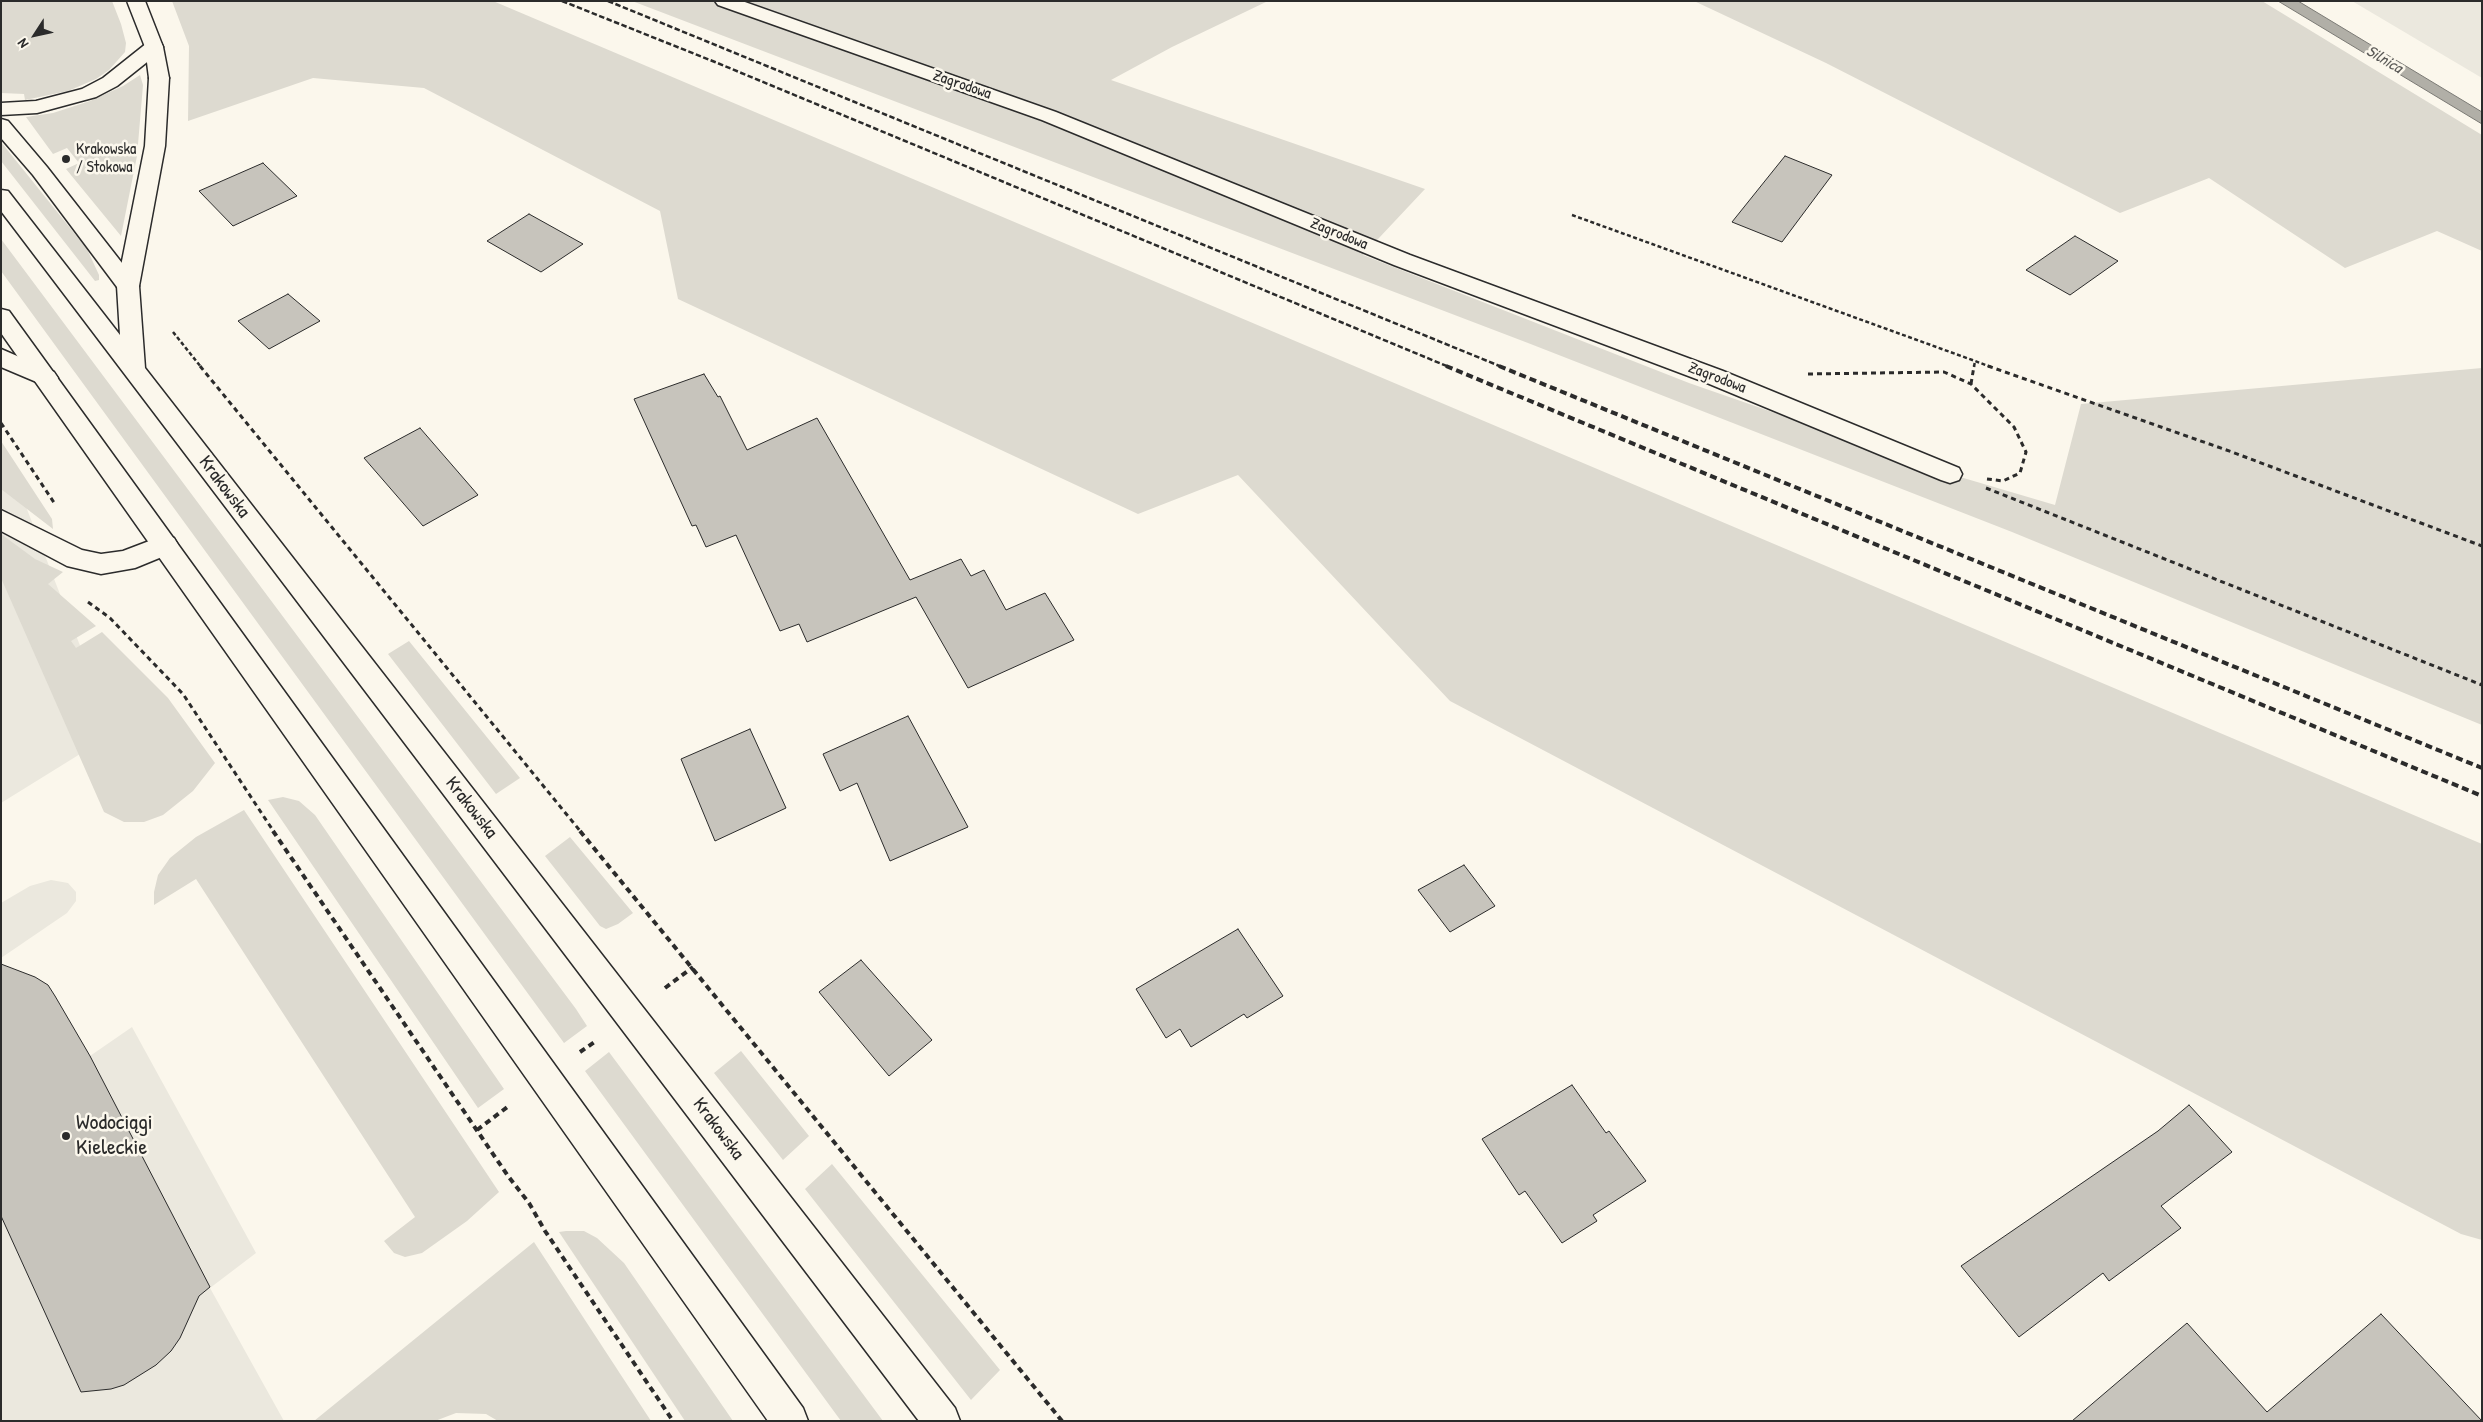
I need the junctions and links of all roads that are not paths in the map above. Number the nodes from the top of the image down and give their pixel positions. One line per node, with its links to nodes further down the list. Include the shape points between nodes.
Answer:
1 (136, 1): 3 (main road)
2 (724, 1): 12 (main road, Zagrodowa, via 1049,116 1402,260 1715,377)
3 (154, 47): 4 (main road, via 110,82 88,92 37,107); 7 (main road, via 159,78 155,146)
4 (1, 109)
5 (1, 125): 7 (main road)
6 (1, 196): 10 (main road, Krakowska)
7 (128, 286): 10 (main road)
8 (1, 316): 11 (main road)
9 (1, 357): 11 (main road)
10 (134, 369): 16 (main road, Krakowska)
11 (46, 378): 14 (main road)
12 (1950, 474)
13 (1, 518): 14 (main road, via 76,559 100,564 126,561)
14 (165, 545): 15 (main road)
15 (790, 1421)
16 (942, 1421)

